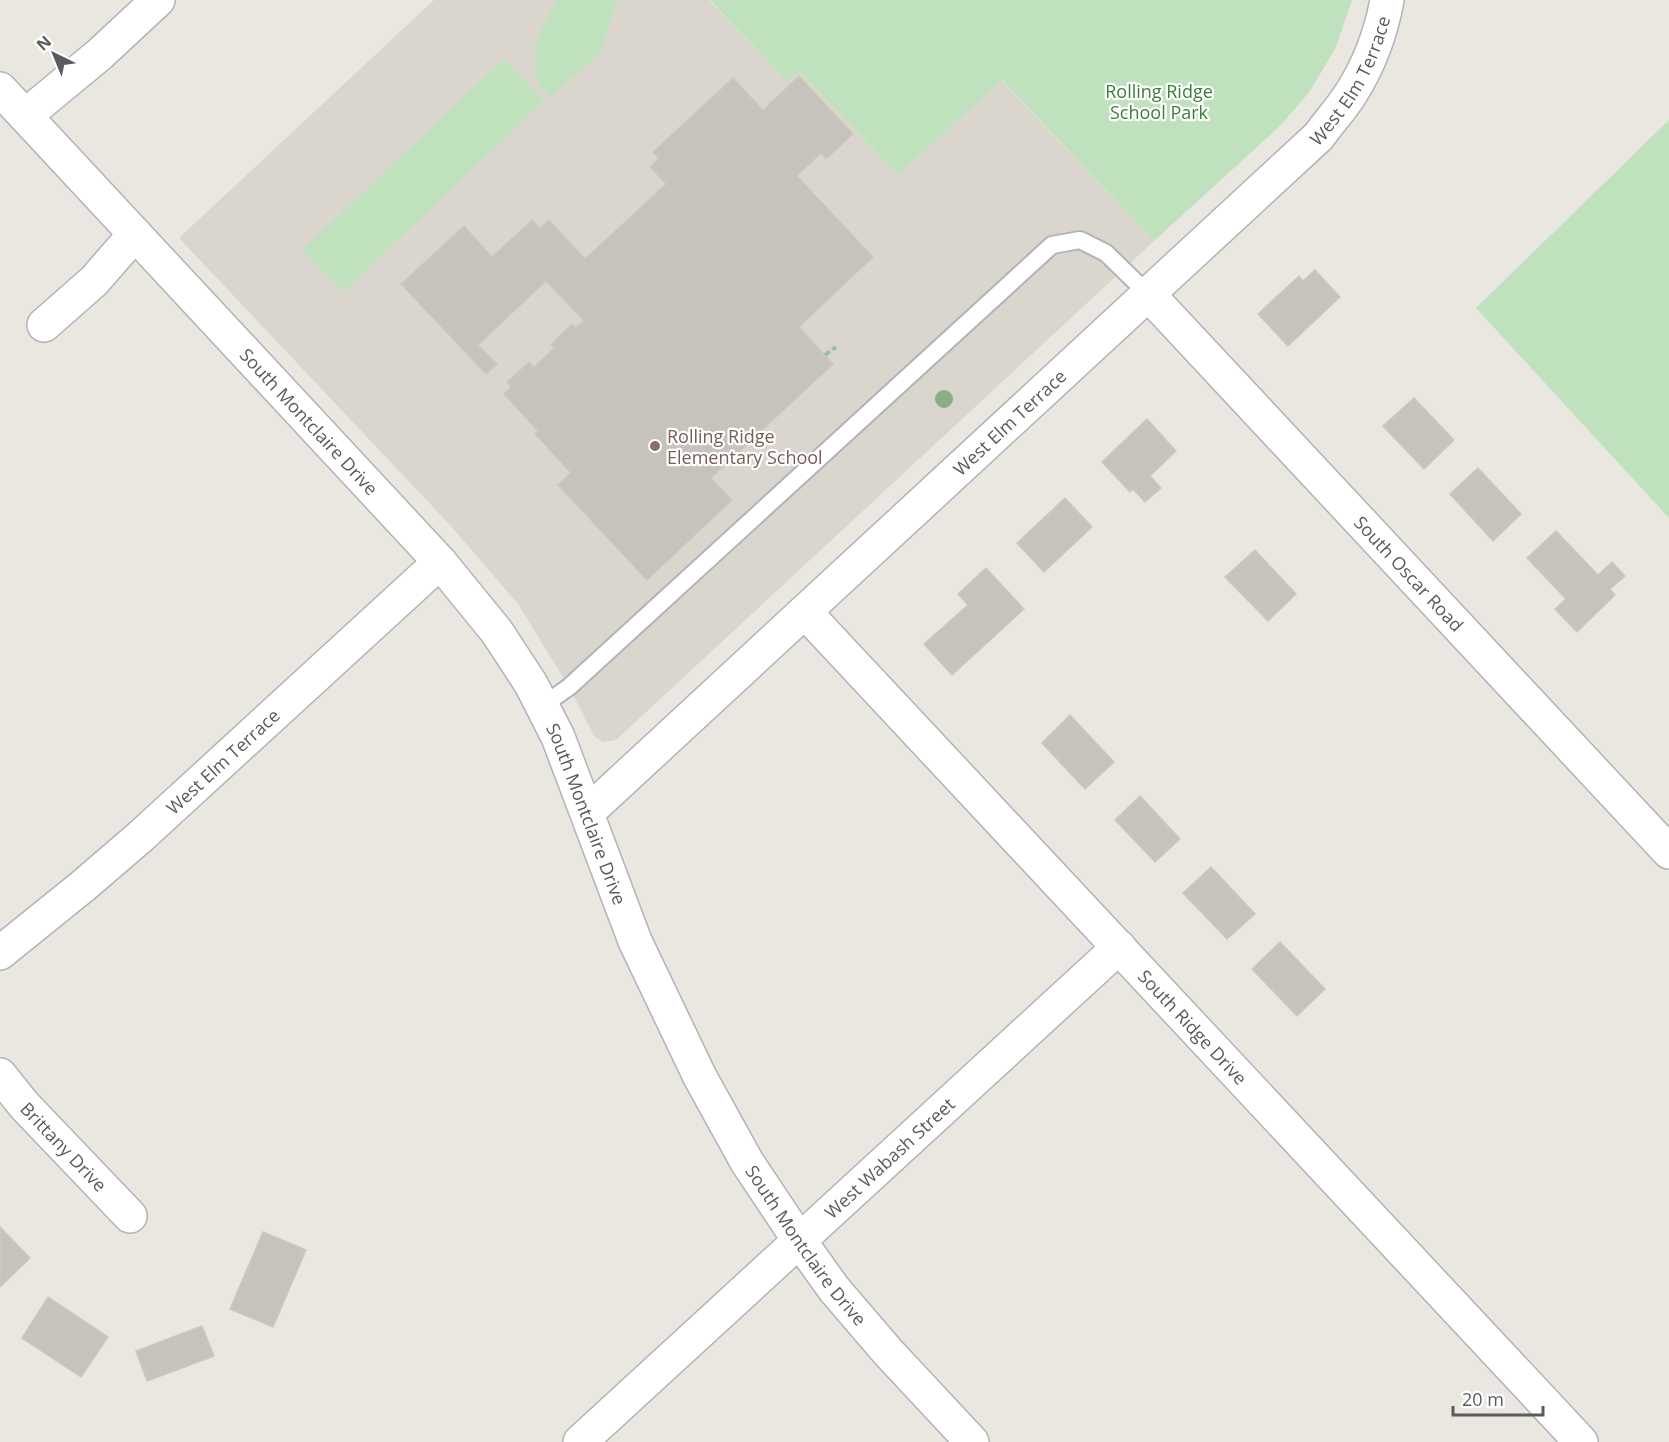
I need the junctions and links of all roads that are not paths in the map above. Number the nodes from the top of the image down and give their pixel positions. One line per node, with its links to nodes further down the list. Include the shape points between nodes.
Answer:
1 (158, 0): 4 (street)
2 (1387, 0): 6 (street, West Elm Terrace, via 1369,59 1350,95 1318,136)
3 (0, 89): 4 (street, South Montclaire Drive)
4 (25, 116): 5 (street, South Montclaire Drive)
5 (135, 234): 7 (street, via 94,281); 8 (street, South Montclaire Drive)
6 (1149, 295): 9 (street, West Elm Terrace); 10 (lane, via 1106,253 1080,240 1052,245 569,687); 12 (street, South Oscar Road)
7 (44, 325)
8 (440, 562): 10 (street, South Montclaire Drive, via 497,632); 14 (street, West Elm Terrace, via 140,837)
9 (805, 612): 11 (street, West Elm Terrace); 13 (street, South Ridge Drive)
10 (542, 706): 11 (street, South Montclaire Drive)
11 (588, 812): 17 (street, South Montclaire Drive, via 635,941 700,1077 747,1162)
12 (1669, 852)
13 (1119, 946): 17 (street, West Wabash Street); 20 (street, South Ridge Drive)
14 (0, 953)
15 (0, 1075): 16 (street, Brittany Drive)
16 (130, 1216)
17 (799, 1240): 18 (street, West Wabash Street); 19 (street, South Montclaire Drive, via 880,1343)
18 (580, 1442)
19 (972, 1442)
20 (1581, 1442)

